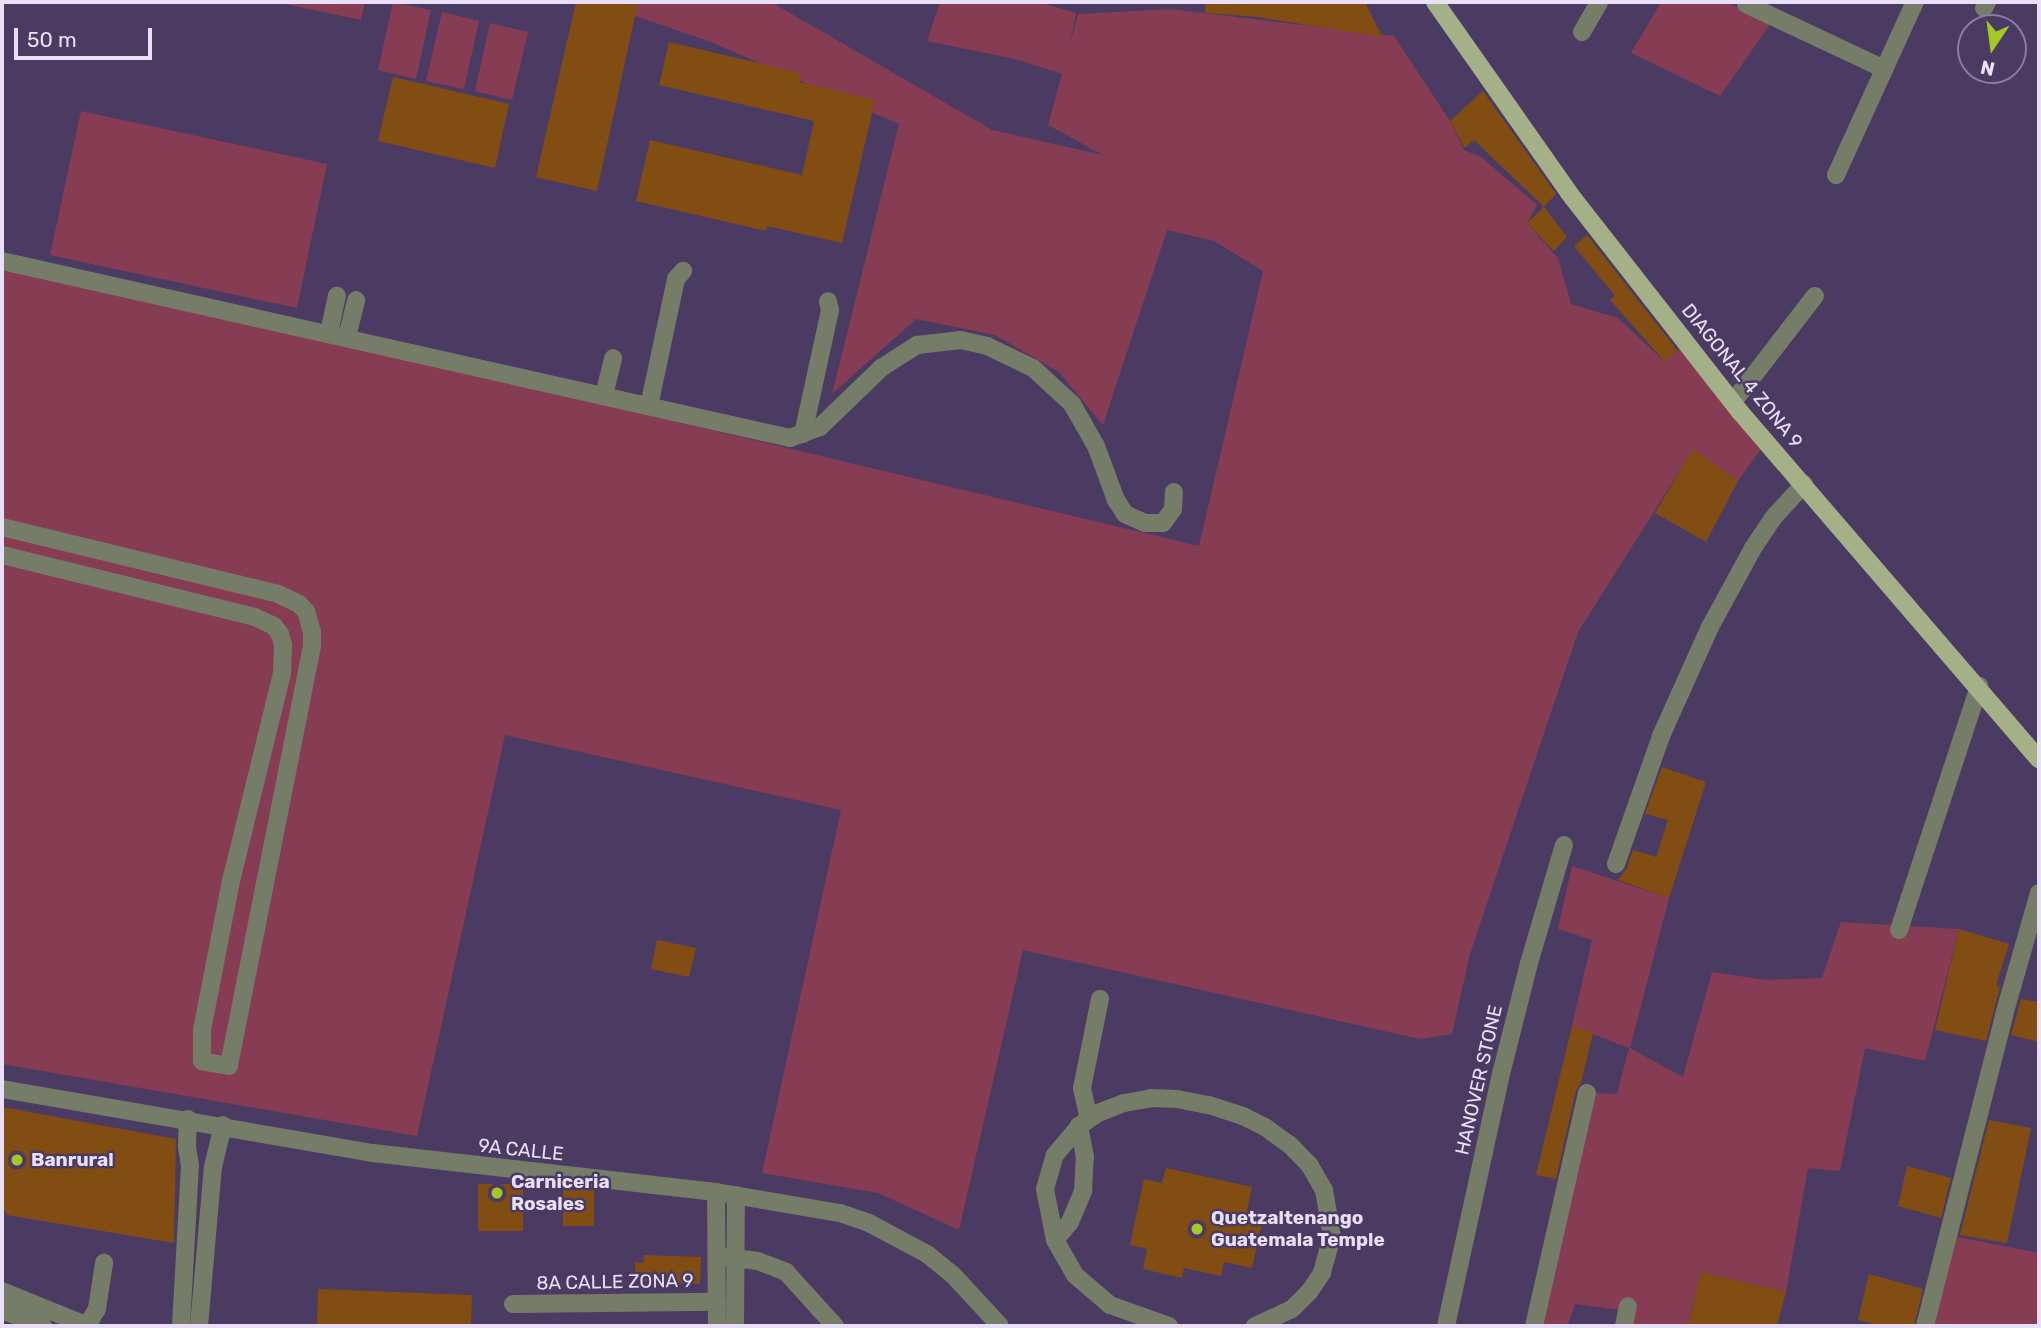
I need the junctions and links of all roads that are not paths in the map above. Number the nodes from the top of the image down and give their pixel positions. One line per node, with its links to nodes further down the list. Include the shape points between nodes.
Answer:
1 (1434, 2): 18 (main road, DIAGONAL 4 ZONA 9, via 1569,193)
2 (1599, 2): 5 (street)
3 (1915, 2): 6 (street)
4 (1746, 4): 6 (street)
5 (1582, 32)
6 (1884, 69): 7 (street)
7 (1836, 175)
8 (2, 261): 14 (street)
9 (683, 271): 19 (street, via 676,279)
10 (337, 296): 14 (street)
11 (1815, 296): 18 (street)
12 (356, 300): 15 (street)
13 (828, 301): 20 (street, via 830,310)
14 (329, 333): 15 (street)
15 (347, 337): 17 (street)
16 (613, 358): 17 (street)
17 (604, 395): 19 (street)
18 (1733, 402): 21 (main road, DIAGONAL 4 ZONA 9)
19 (649, 406): 20 (street, via 774,437)
20 (803, 434): 22 (street, via 820,427 881,368 917,345 961,340 987,346 1033,368 1072,404 1125,514 1144,523 1163,523 1173,509)
21 (1804, 484): 25 (main road, DIAGONAL 4 ZONA 9); 28 (street, via 1753,548 1710,627 1661,736)
22 (1174, 492)
23 (2, 527): 24 (street, via 278,594 306,611 312,646 229,1066 202,1060 204,1009 282,673 280,634 255,617)
24 (2, 555)
25 (1979, 687): 26 (main road, DIAGONAL 4 ZONA 9); 30 (street)
26 (2039, 760)
27 (1564, 845): 58 (street, HANOVER STONE, via 1502,1070)
28 (1616, 864)
29 (2039, 893): 47 (street)
30 (1899, 930)
31 (1100, 999): 35 (street, via 1082,1088)
32 (2, 1089): 34 (street, 9A CALLE)
33 (1587, 1093): 59 (street)
34 (188, 1119): 36 (street, 9A CALLE); 50 (street, via 190,1166)
35 (1084, 1122): 39 (street, via 1083,1191 1070,1222); 39 (street, via 1055,1155 1047,1178 1046,1204); 57 (street, via 1124,1103 1151,1098 1209,1105 1265,1127 1310,1166 1324,1190 1330,1215 1329,1255 1309,1292 1292,1309)
36 (223, 1125): 37 (street, 9A CALLE, via 435,1162); 51 (street, via 213,1167)
37 (716, 1192): 38 (street, 9A CALLE); 40 (street)
38 (736, 1195): 40 (street); 55 (street, 9A CALLE, via 841,1213 899,1237 953,1275)
39 (1055, 1240): 56 (street, via 1091,1292 1129,1314)
40 (726, 1257): 43 (street); 53 (street); 54 (street, via 758,1261 786,1272)
41 (104, 1263): 49 (street, via 97,1309)
42 (2, 1291): 49 (street)
43 (717, 1301): 44 (street, 8A CALLE ZONA 9); 52 (street)
44 (513, 1304)
45 (1628, 1306): 60 (street)
46 (2, 1310): 48 (street)
47 (1921, 1323)
48 (43, 1326)
49 (87, 1326)
50 (181, 1326)
51 (199, 1326)
52 (717, 1326)
53 (735, 1326)
54 (835, 1326)
55 (1000, 1326)
56 (1167, 1326)
57 (1255, 1326)
58 (1446, 1326)
59 (1534, 1326)
60 (1624, 1326)

